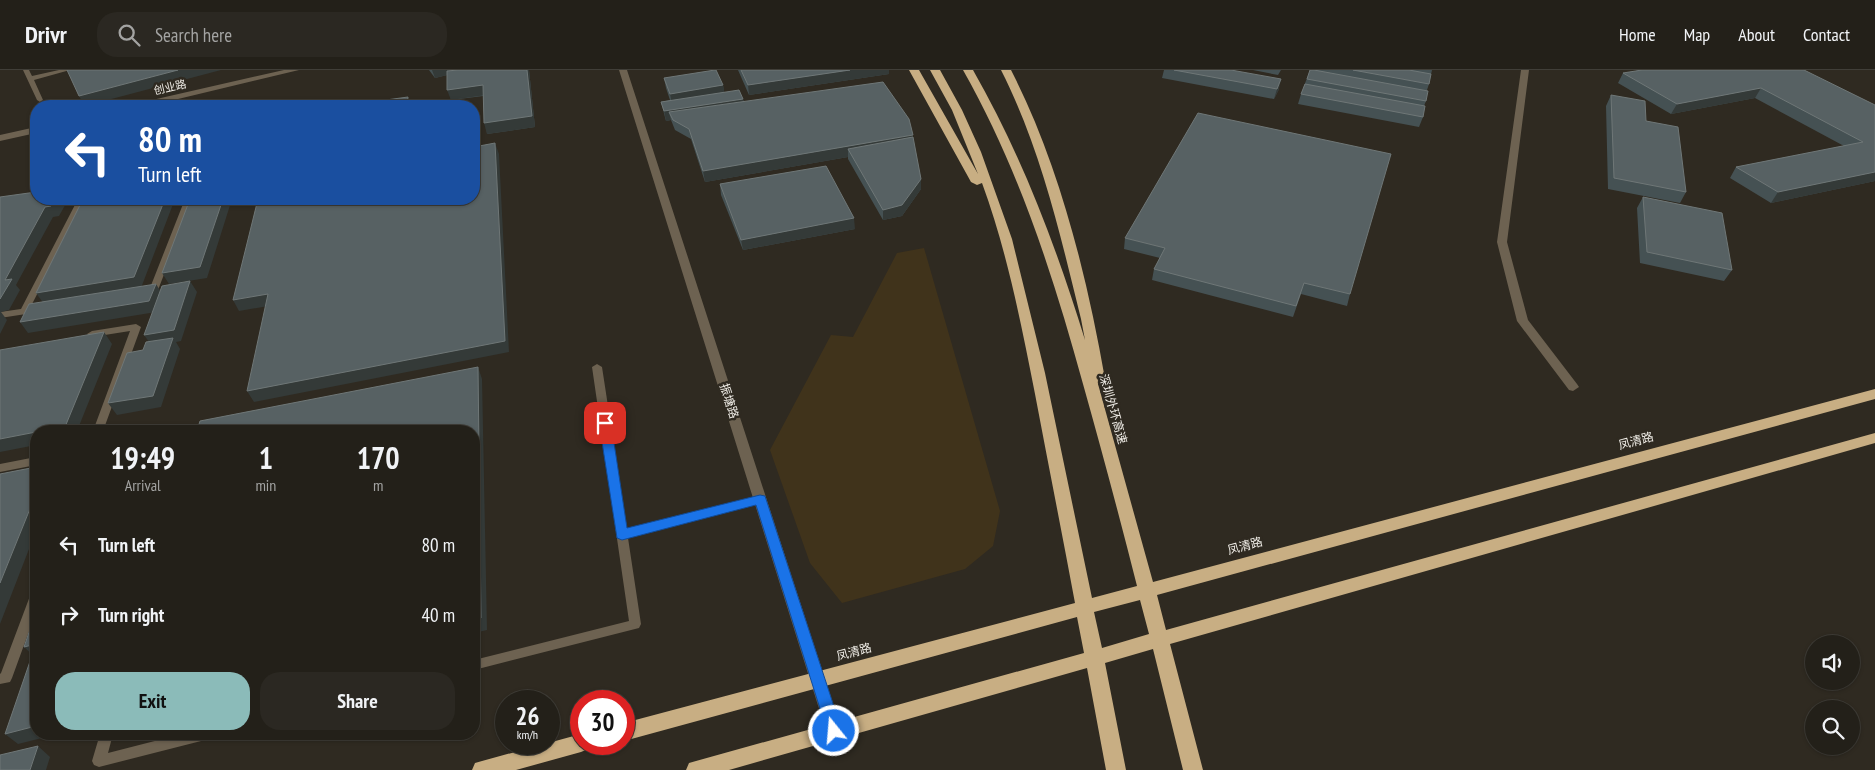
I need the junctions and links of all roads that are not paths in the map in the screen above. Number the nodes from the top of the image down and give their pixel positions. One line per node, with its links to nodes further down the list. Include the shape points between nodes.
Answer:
1 (26, 70): 10 (lane)
2 (67, 70): 10 (lane)
3 (295, 70): 12 (street, 创业路)
4 (623, 70): 31 (street, 振塘路)
5 (914, 70): 17 (highway)
6 (935, 70): 17 (highway, via 970,142)
7 (968, 70): 28 (highway, 深圳外环高速, via 998,126 1031,200 1061,285)
8 (1006, 70): 28 (highway, via 1025,107 1058,203 1088,319)
9 (1525, 70): 24 (street, via 1502,242 1523,321)
10 (30, 79): 11 (lane)
11 (40, 100)
12 (165, 100)
13 (30, 131): 14 (street)
14 (0, 138)
15 (79, 205): 20 (lane)
16 (187, 205): 18 (lane, via 154,290)
17 (1000, 224): 44 (highway, via 1040,386)
18 (135, 293)
19 (52, 306): 20 (lane)
20 (24, 311): 21 (lane)
21 (0, 315)
22 (78, 336): 26 (lane, via 136,327)
23 (596, 367): 32 (lane)
24 (1572, 387)
25 (1875, 394): 36 (highway, 凤清路)
26 (100, 425)
27 (1875, 438): 38 (highway)
28 (1108, 445): 45 (highway, 深圳外环高速)
29 (30, 462): 30 (lane)
30 (0, 468)
31 (760, 500): 32 (lane); 36 (street, 振塘路)
32 (622, 535): 34 (lane, via 635,624)
33 (30, 612): 35 (lane, via 6,678)
34 (480, 663)
35 (0, 679)
36 (818, 680): 37 (highway, 凤清路); 38 (street, 振塘路)
37 (635, 729)
38 (834, 731): 43 (highway)
39 (104, 740): 40 (lane, via 99,761)
40 (181, 740)
41 (570, 746): 42 (highway)
42 (482, 770)
43 (696, 770)
44 (1116, 770)
45 (1193, 770)

